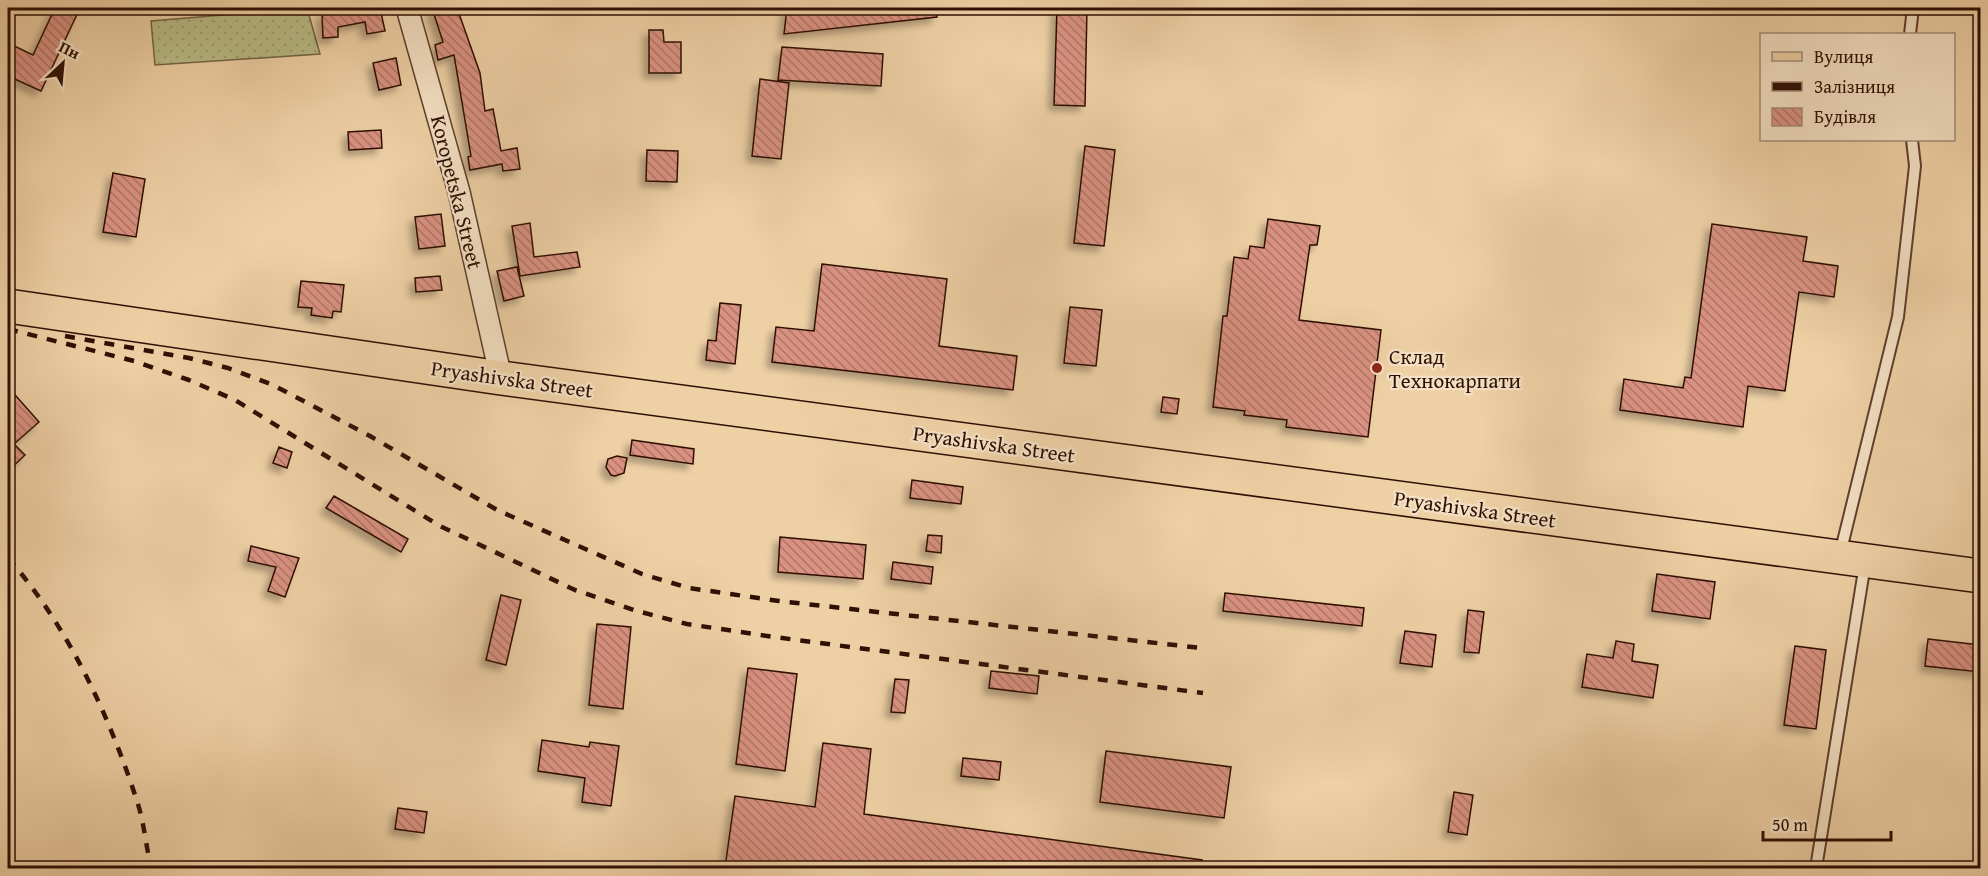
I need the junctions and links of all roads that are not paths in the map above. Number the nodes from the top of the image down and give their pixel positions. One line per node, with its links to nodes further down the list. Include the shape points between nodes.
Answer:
1 (407, 8): 6 (street, Koropetska Street, via 459,192)
2 (1913, 8): 3 (lane)
3 (1910, 33)
4 (1912, 141): 7 (lane, via 1915,166 1898,317)
5 (8, 306): 6 (main road, Pryashivska Street)
6 (501, 378): 7 (main road, Pryashivska Street)
7 (1852, 559): 8 (main road, Pryashivska Street); 9 (lane)
8 (1980, 576)
9 (1816, 868)

